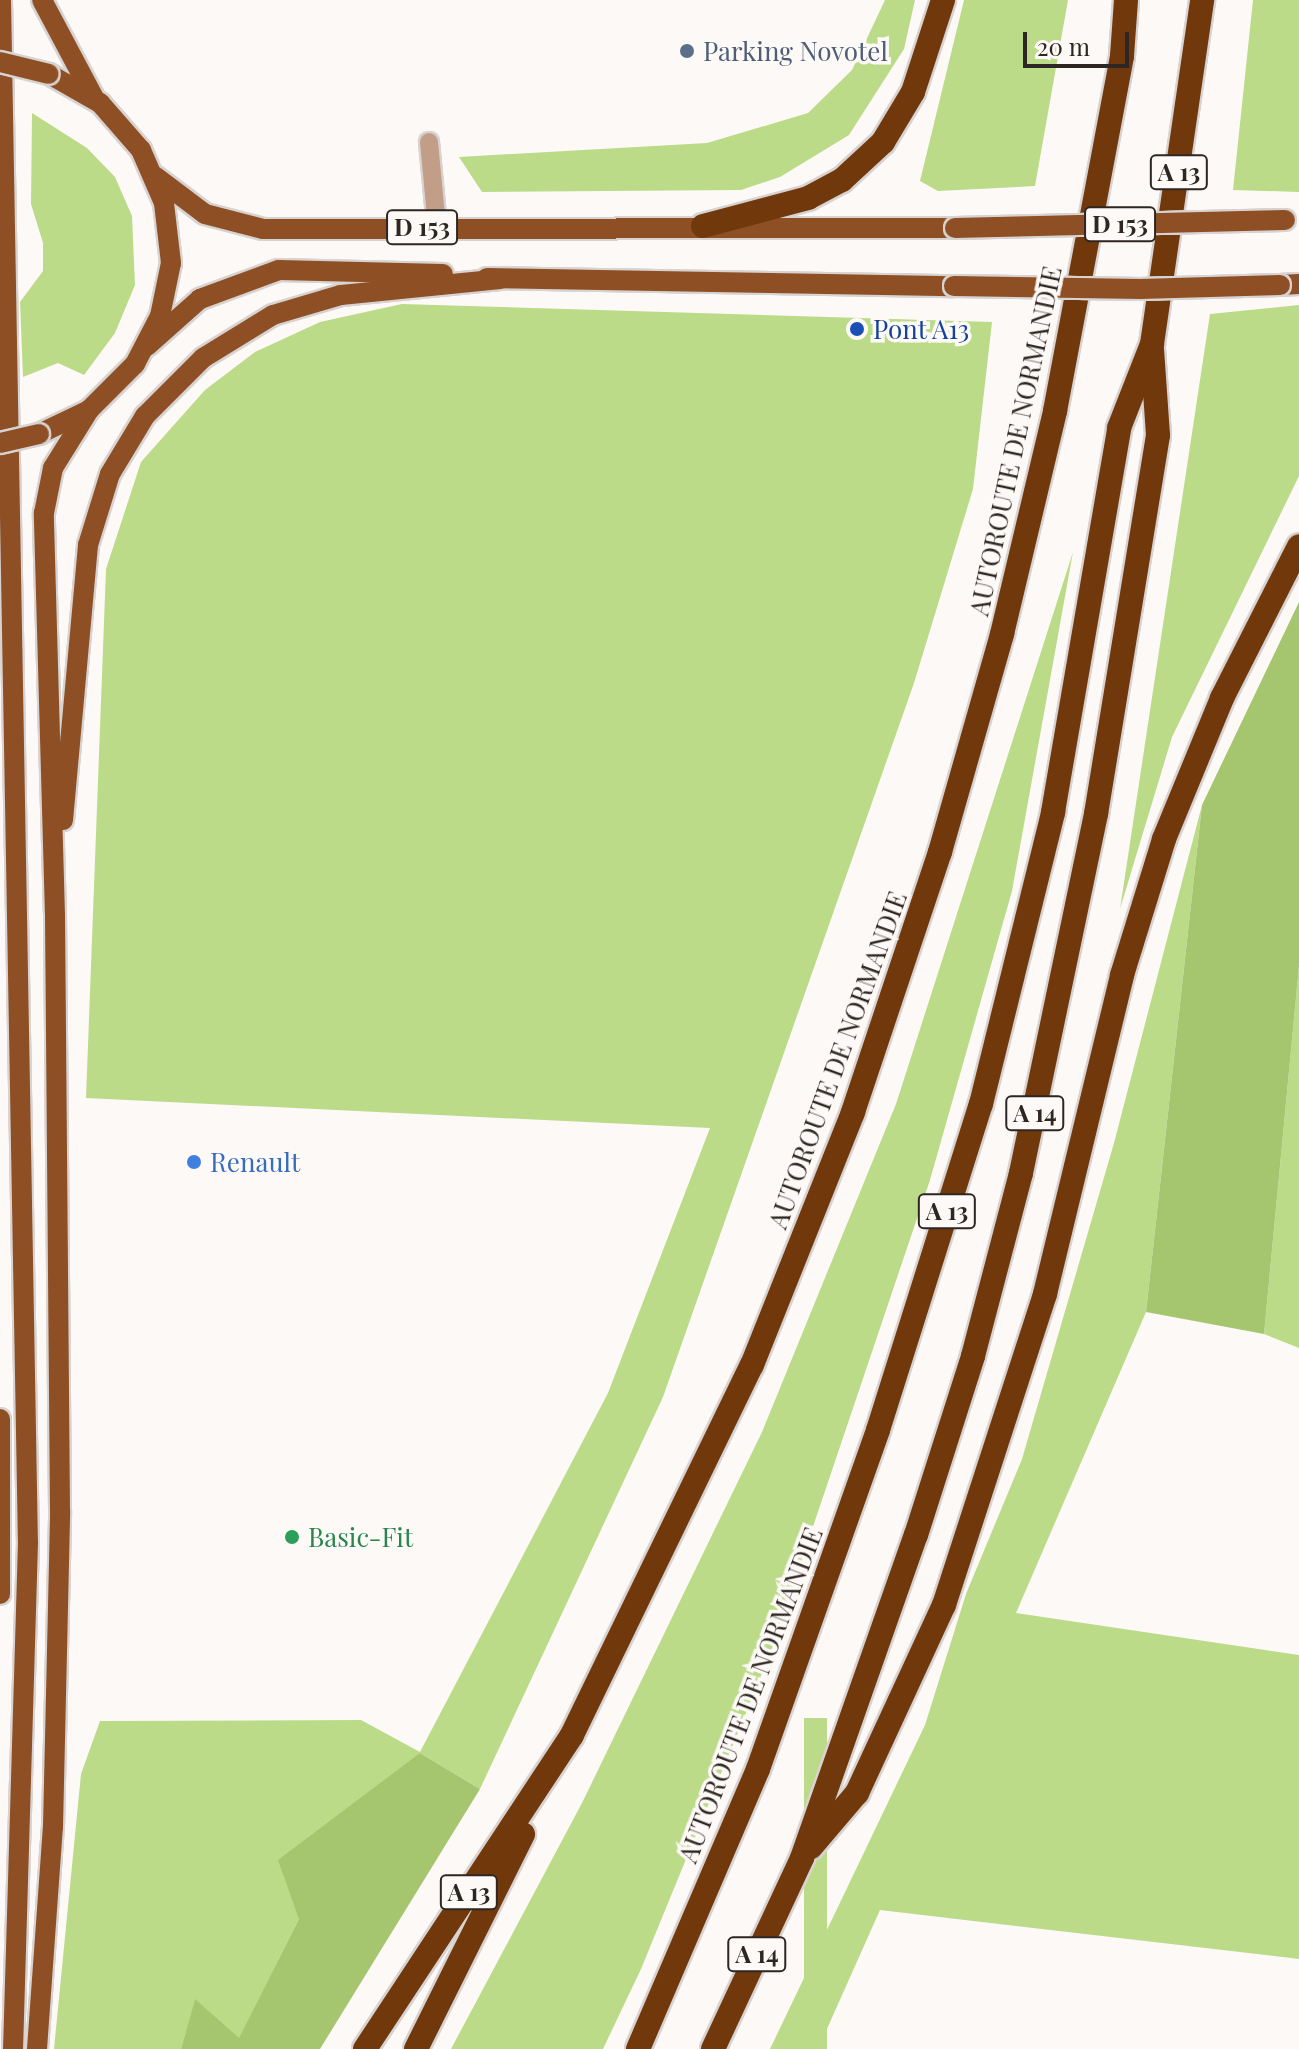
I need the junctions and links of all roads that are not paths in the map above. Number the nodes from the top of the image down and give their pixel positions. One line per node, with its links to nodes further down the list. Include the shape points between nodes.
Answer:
1 (1, 0): 25 (main road, via 28,1542)
2 (42, 0): 7 (main road)
3 (943, 0): 11 (highway, via 913,92 883,142 842,180 808,198)
4 (1126, 0): 23 (highway, AUTOROUTE DE NORMANDIE / A 13, via 1122,56 1055,411 1002,634 940,852 853,1112 752,1365)
5 (1202, 0): 15 (highway, AUTOROUTE DE NORMANDIE / A 13)
6 (0, 62): 7 (main road, bridge, via 49,74)
7 (95, 99): 9 (main road, via 130,134)
8 (429, 142): 12 (lane)
9 (156, 177): 12 (main road, D 153, via 205,214 247,228); 16 (main road, via 169,222 171,263 162,309)
10 (1292, 220): 11 (main road, D 153, bridge, via 955,228)
11 (703, 226): 12 (main road, D 153)
12 (437, 227)
13 (500, 279): 14 (main road, D 153, bridge, via 1140,289); 16 (main road, D 153, via 393,269 279,270 200,299); 20 (main road, via 341,295 273,315 203,358 145,416 110,474 88,545)
14 (1290, 284)
15 (1152, 344): 24 (highway, A 14, via 1158,435 1096,814 1021,1173 973,1356 916,1535); 29 (highway, AUTOROUTE DE NORMANDIE / A 13, via 1119,428 1053,812 981,1104 878,1430 758,1769)
16 (147, 346): 17 (main road, via 121,381)
17 (89, 410): 18 (main road, bridge, via 39,434); 20 (main road, via 53,468 44,513)
18 (0, 443)
19 (1299, 546): 24 (highway, via 1222,698 1164,839 1122,975 1045,1294 944,1605 857,1793)
20 (55, 916): 26 (main road, via 59,1683 49,1919)
21 (0, 1419): 22 (main road)
22 (0, 1594)
23 (572, 1735): 27 (highway, AUTOROUTE DE NORMANDIE / A 13); 28 (highway)
24 (802, 1858): 30 (highway, A 14)
25 (13, 2049)
26 (37, 2049)
27 (365, 2049)
28 (416, 2049)
29 (638, 2049)
30 (713, 2049)

